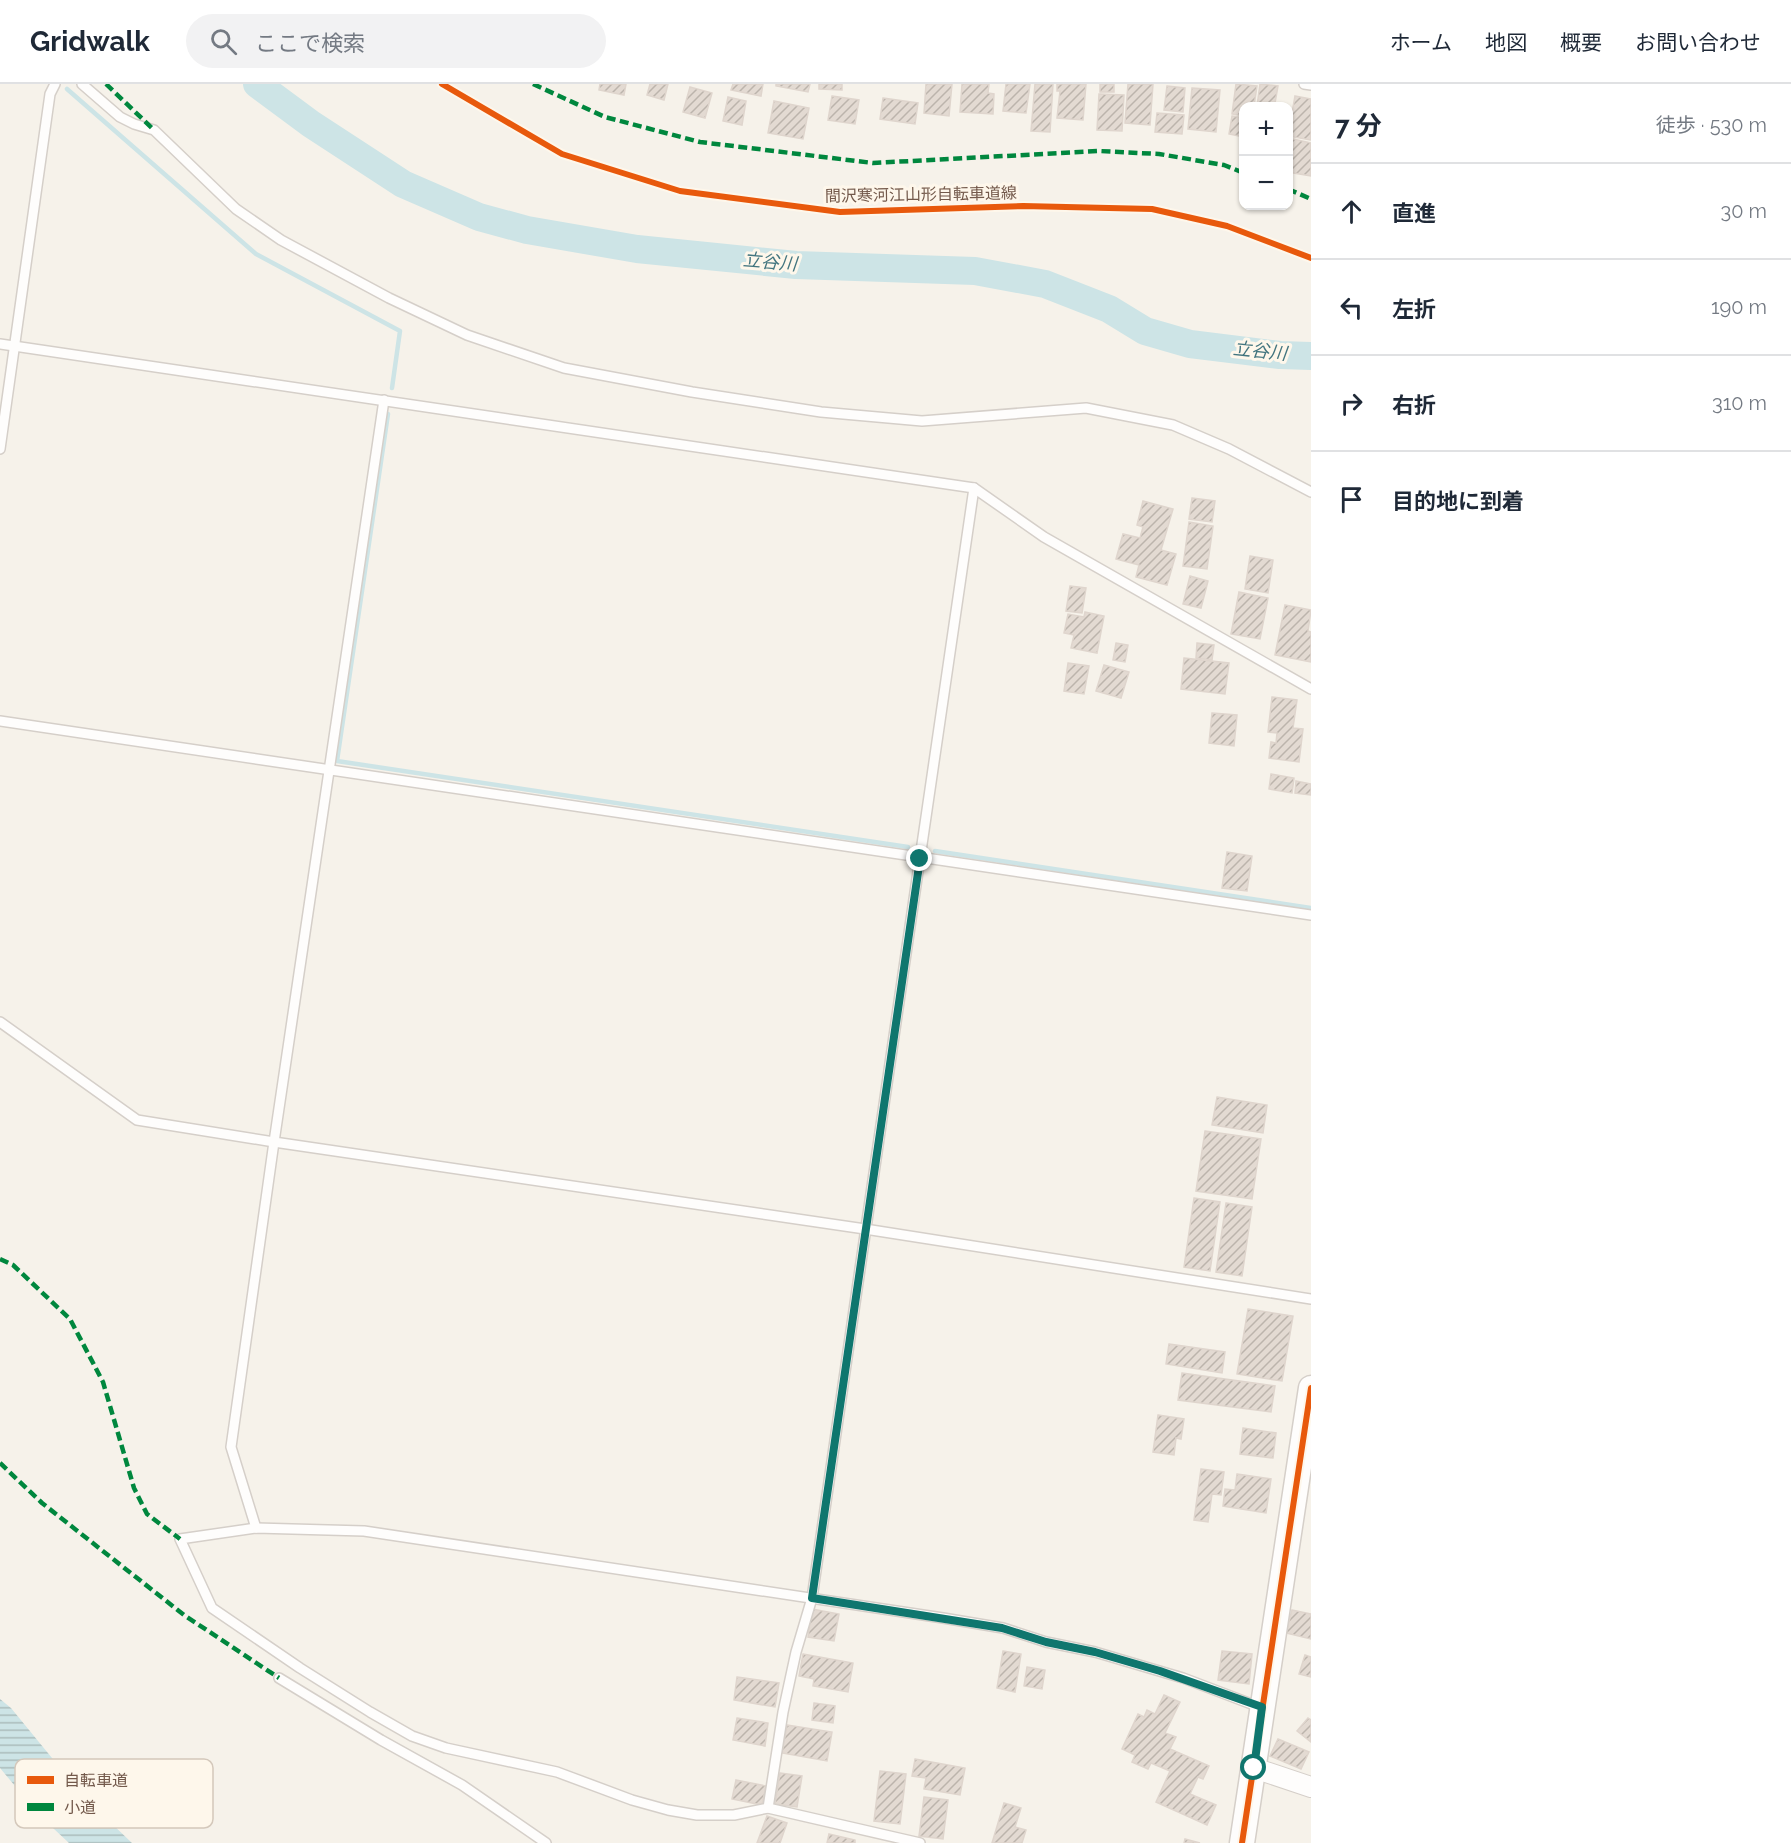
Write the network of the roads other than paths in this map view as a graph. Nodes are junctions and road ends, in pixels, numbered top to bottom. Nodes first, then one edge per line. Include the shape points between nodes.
1 (55, 84) edge
2 (82, 84) edge
3 (1304, 84) edge
4 (1311, 85) edge
5 (0, 344) edge
6 (16, 346) junction
7 (384, 400) junction
8 (0, 448) edge
9 (974, 488) junction
10 (1311, 492) edge
11 (1311, 689) edge
12 (0, 722) edge
13 (328, 770) junction
14 (920, 859) junction
15 (1311, 915) edge
16 (0, 1022) edge
17 (274, 1142) junction
18 (865, 1229) junction
19 (1311, 1299) edge
20 (1311, 1388) edge
21 (256, 1528) junction
22 (812, 1598) junction
23 (279, 1678) dead end
24 (1262, 1707) junction
25 (1254, 1768) junction
26 (1311, 1787) edge
27 (768, 1808) junction
28 (546, 1843) edge
29 (920, 1843) edge
30 (1242, 1843) edge

1 - 6 lane via 50,94
2 - 10 lane via 120,117 154,130 236,209 281,240 467,335 564,368 821,412 922,421 1086,408 1173,425 1229,448
3 - 4 lane
5 - 6 lane
6 - 7 lane
6 - 8 lane
7 - 9 lane
7 - 13 lane
9 - 11 lane via 1044,537
9 - 14 lane
12 - 13 lane
13 - 14 lane
13 - 17 lane
14 - 15 lane
14 - 18 lane
16 - 17 lane via 137,1120
17 - 18 lane
17 - 21 lane via 231,1447
18 - 19 lane
18 - 22 lane
20 - 24 street
21 - 22 lane via 364,1531
21 - 27 lane via 180,1539 212,1608 300,1668 412,1736 446,1748 557,1772 668,1810 734,1815
22 - 24 lane via 1002,1628 1160,1671
22 - 27 lane via 783,1712
23 - 28 lane via 462,1785
24 - 25 street
25 - 26 street
25 - 30 street
27 - 29 lane

